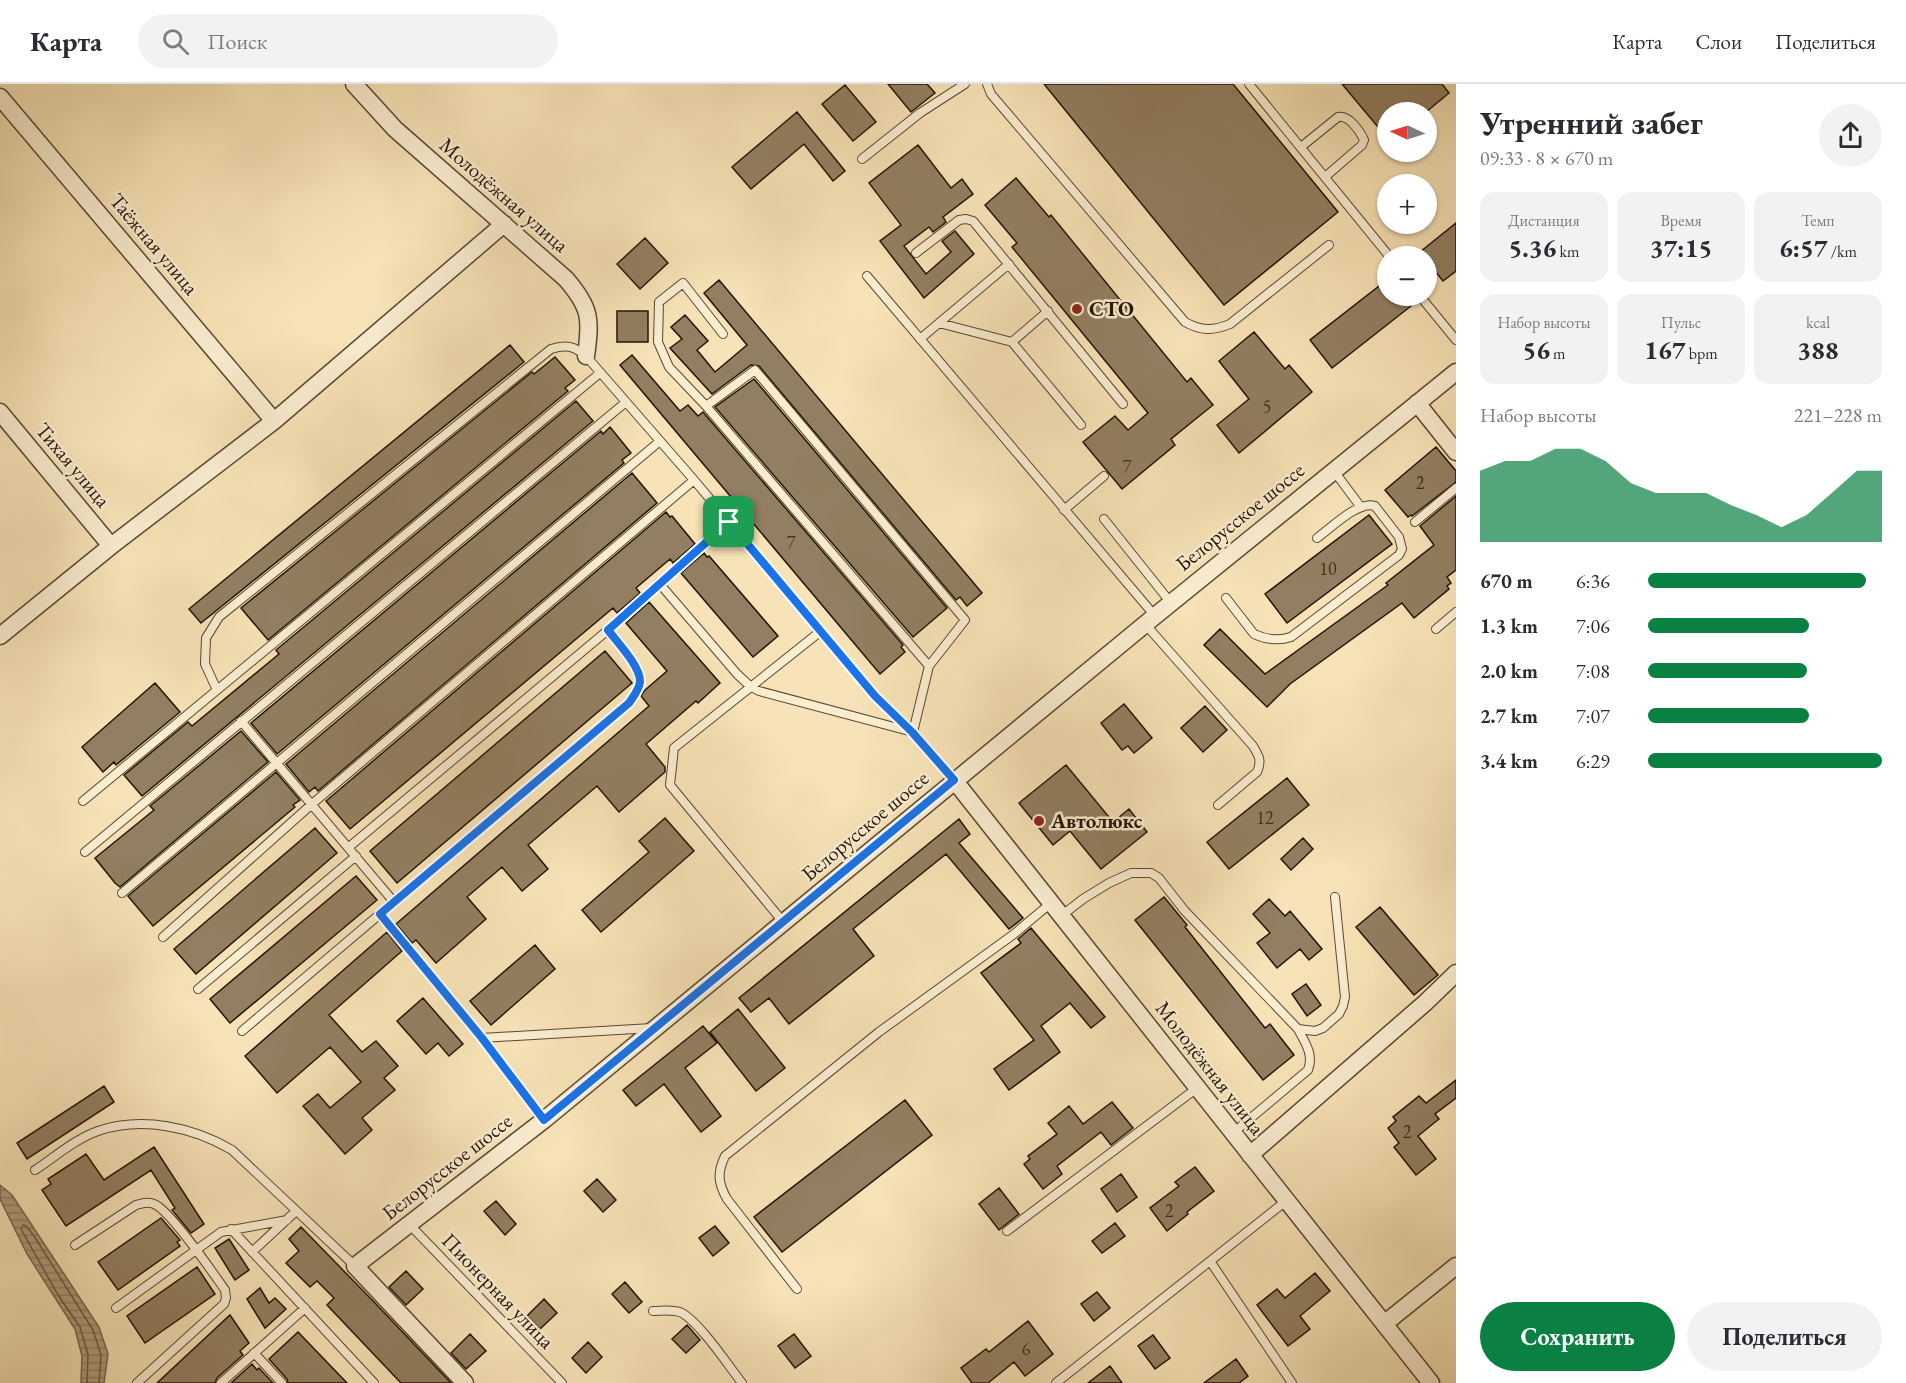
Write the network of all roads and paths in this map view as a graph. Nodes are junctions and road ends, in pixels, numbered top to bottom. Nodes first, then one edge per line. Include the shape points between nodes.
1 (354, 84) edge
2 (966, 84) edge
3 (987, 84) edge
4 (1250, 84) edge
5 (0, 97) edge
6 (1301, 147) junction
7 (862, 159) dead end
8 (1325, 177) junction
9 (504, 224) junction
10 (1329, 245) dead end
11 (1381, 246) edge
12 (916, 253) dead end
13 (1009, 264) junction
14 (867, 276) dead end
15 (1428, 306) edge
16 (1048, 311) junction
17 (939, 322) junction
18 (723, 334) dead end
19 (920, 339) junction
20 (1456, 340) edge
21 (1012, 342) junction
22 (586, 356) junction
23 (1456, 372) edge
24 (600, 373) junction
25 (626, 402) junction
26 (1417, 403) junction
27 (1123, 404) dead end
28 (706, 406) junction
29 (0, 412) edge
30 (274, 421) junction
31 (1081, 425) dead end
32 (660, 441) junction
33 (1456, 452) edge
34 (1334, 471) junction
35 (1104, 476) dead end
36 (694, 480) junction
37 (1456, 488) edge
38 (1360, 506) junction
39 (1064, 510) junction
40 (1104, 519) dead end
41 (729, 522) junction
42 (1415, 522) dead end
43 (1317, 538) dead end
44 (111, 546) junction
45 (659, 583) junction
46 (1226, 598) dead end
47 (1171, 603) junction
48 (1456, 612) edge
49 (1150, 620) junction
50 (1436, 629) dead end
51 (608, 630) junction
52 (820, 631) junction
53 (0, 636) edge
54 (929, 666) junction
55 (750, 686) junction
56 (217, 690) junction
57 (241, 721) junction
58 (912, 732) junction
59 (277, 763) junction
60 (954, 780) junction
61 (83, 801) dead end
62 (312, 804) junction
63 (1218, 805) dead end
64 (349, 847) junction
65 (85, 852) dead end
66 (356, 856) junction
67 (122, 893) dead end
68 (1335, 897) dead end
69 (394, 903) junction
70 (1056, 910) junction
71 (380, 914) junction
72 (784, 923) junction
73 (163, 937) dead end
74 (1456, 973) edge
75 (198, 989) dead end
76 (655, 1028) junction
77 (1298, 1029) junction
78 (242, 1031) dead end
79 (482, 1038) junction
80 (1197, 1088) junction
81 (544, 1120) junction
82 (1232, 1133) junction
83 (1250, 1155) junction
84 (35, 1170) dead end
85 (1286, 1201) junction
86 (296, 1211) junction
87 (287, 1220) junction
88 (409, 1224) junction
89 (231, 1229) junction
90 (1007, 1232) dead end
91 (75, 1245) dead end
92 (195, 1249) junction
93 (252, 1252) junction
94 (1210, 1261) junction
95 (355, 1266) junction
96 (1456, 1266) edge
97 (797, 1289) dead end
98 (116, 1308) dead end
99 (304, 1308) junction
100 (653, 1311) dead end
101 (1384, 1324) junction
102 (254, 1353) junction
103 (137, 1383) edge
104 (221, 1383) edge
105 (282, 1383) edge
106 (374, 1383) edge
107 (465, 1383) edge
108 (562, 1383) edge
109 (742, 1383) edge
110 (1056, 1383) edge
111 (1292, 1383) edge
112 (1431, 1383) edge

1 - 9 street, Молодёжная улица via 395,129
2 - 7 lane
3 - 10 lane via 991,94 1185,322 1194,327 1218,329 1230,324
4 - 6 lane
5 - 30 street, Таёжная улица
6 - 8 lane
6 - 8 lane via 1343,116 1363,136 1362,145
8 - 11 lane
9 - 22 street, Молодёжная улица via 582,297 590,328
9 - 30 street
12 - 13 lane via 959,220 966,219 973,221
13 - 16 lane
13 - 17 lane
14 - 19 lane
15 - 20 lane
16 - 21 lane
16 - 27 lane
17 - 19 lane
17 - 21 lane
18 - 28 lane via 683,283 659,302 658,342 669,367
19 - 39 lane
21 - 31 lane
22 - 24 lane
22 - 56 lane via 569,345 551,349 219,617 206,638 206,664
23 - 26 street, Белорусское шоссе
24 - 25 lane
24 - 56 lane
25 - 32 lane
25 - 57 lane
26 - 33 street
26 - 34 street, Белорусское шоссе
28 - 54 lane
28 - 54 lane via 755,370 964,621
29 - 44 street, Тихая улица
30 - 44 street
32 - 36 lane
32 - 59 lane
34 - 38 lane
34 - 47 street, Белорусское шоссе
35 - 39 lane
36 - 41 lane
36 - 62 lane
37 - 42 lane
38 - 43 lane
38 - 46 lane via 1375,506 1399,537 1399,555 1290,637 1254,634
39 - 49 lane
40 - 47 lane
41 - 45 lane
41 - 52 lane
44 - 53 street
45 - 51 lane
45 - 55 lane
47 - 49 street, Белорусское шоссе
48 - 50 lane
49 - 60 street, Белорусское шоссе
49 - 63 lane via 1259,756 1257,772
51 - 64 lane
51 - 69 lane via 638,671 638,690 629,703
52 - 55 lane
52 - 58 lane via 875,696
54 - 58 lane
55 - 58 lane
55 - 72 lane via 674,748 670,785
56 - 61 lane
57 - 59 lane
57 - 65 lane
58 - 60 lane
59 - 62 lane
59 - 67 lane
60 - 70 street, Молодёжная улица
60 - 72 street, Белорусское шоссе
62 - 64 lane
62 - 73 lane
64 - 66 lane
66 - 69 lane
66 - 75 lane
68 - 77 lane via 1343,1006 1323,1028
69 - 71 lane
70 - 77 lane via 1131,873 1151,873
70 - 80 street, Молодёжная улица
70 - 97 lane via 1014,934 879,1032 725,1156 718,1178 727,1199
71 - 78 lane
71 - 79 lane
72 - 76 street, Белорусское шоссе
74 - 83 street
76 - 79 lane
76 - 81 street, Белорусское шоссе
77 - 82 lane via 1309,1050 1308,1070
79 - 81 lane
80 - 82 street, Молодёжная улица
80 - 90 lane
81 - 88 street, Белорусское шоссе
82 - 83 street, Молодёжная улица
83 - 85 street, Молодёжная улица
84 - 86 lane via 98,1131 123,1125 164,1125 216,1140 232,1150
85 - 94 lane
85 - 101 street, Молодёжная улица
86 - 87 lane
86 - 95 lane
87 - 89 lane
87 - 93 lane
88 - 95 street, Белорусское шоссе
88 - 108 lane, Пионерная улица
89 - 92 lane
89 - 93 lane
91 - 92 lane via 135,1205 145,1203 162,1209
92 - 98 lane
92 - 103 lane via 225,1290 224,1304
93 - 99 lane
94 - 110 lane
94 - 111 lane
95 - 107 street
96 - 101 street
99 - 102 lane
99 - 106 lane
100 - 109 lane via 674,1310 684,1314
101 - 112 street, Молодёжная улица
102 - 104 lane
102 - 105 lane

